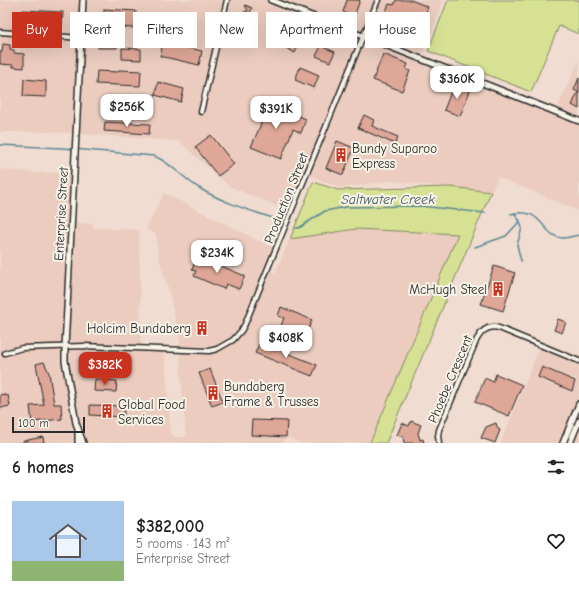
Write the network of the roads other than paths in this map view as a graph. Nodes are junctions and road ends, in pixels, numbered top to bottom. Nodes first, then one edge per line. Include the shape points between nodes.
1 (83, 0) edge
2 (227, 0) edge
3 (378, 0) edge
4 (274, 1) edge
5 (82, 12) edge
6 (0, 32) edge
7 (363, 36) junction
8 (70, 37) edge
9 (81, 48) edge
10 (201, 112) dead end
11 (579, 121) edge
12 (65, 347) junction
13 (5, 353) dead end
14 (579, 361) edge
15 (579, 406) edge
16 (579, 421) edge
17 (78, 429) junction
18 (78, 443) edge
19 (83, 443) edge
20 (439, 443) edge
21 (563, 443) edge
22 (570, 443) edge

1 - 5 street, Enterprise Street
2 - 10 street
3 - 7 street, Production Street
4 - 7 street
6 - 8 street
7 - 11 street
7 - 12 street, Production Street via 237,337 225,346 209,351
9 - 12 street, Enterprise Street
12 - 13 street, Production Street via 20,348
12 - 17 street, Enterprise Street via 65,361
14 - 20 street, Phoebe Crescent via 499,328 491,327 484,330 477,339 439,430
15 - 21 street
16 - 22 street
17 - 18 street, Enterprise Street
17 - 19 street, Enterprise Street

